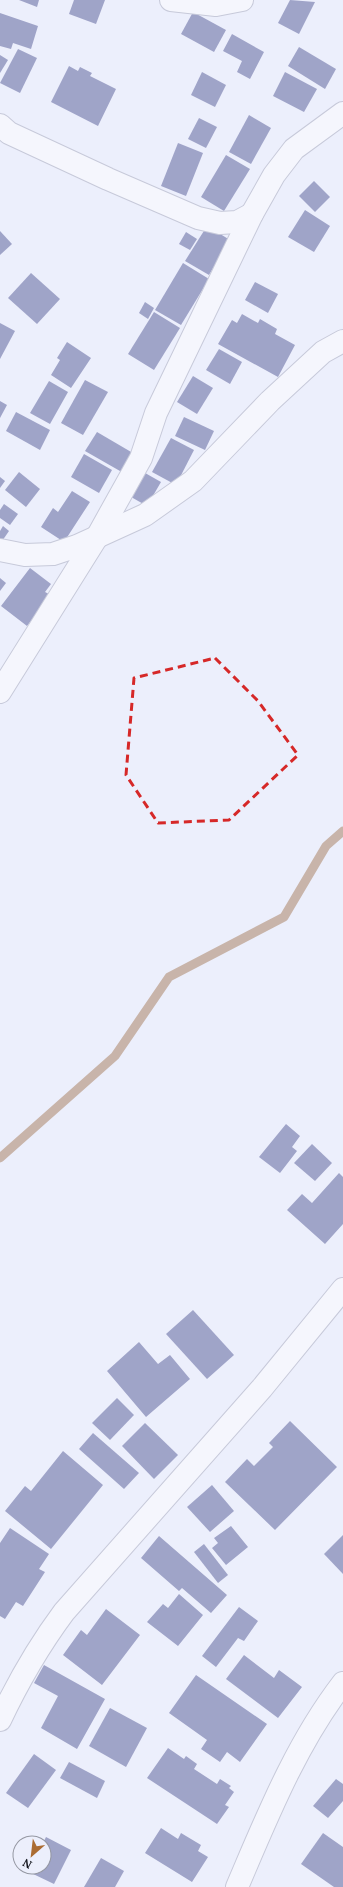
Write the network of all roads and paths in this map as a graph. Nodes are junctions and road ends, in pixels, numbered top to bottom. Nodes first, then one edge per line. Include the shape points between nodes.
1 (171, 0) edge
2 (242, 0) edge
3 (343, 113) edge
4 (0, 125) edge
5 (252, 214) junction
6 (343, 341) edge
7 (98, 537) junction
8 (0, 550) edge
9 (0, 692) edge
10 (343, 1289) edge
11 (343, 1683) edge
12 (0, 1720) edge
13 (237, 1887) edge

1 - 2 street via 216,4
3 - 5 street via 294,149 274,175
4 - 5 street via 9,133 198,218 220,223 237,222
5 - 7 street via 156,413 141,458
6 - 7 street via 323,352 270,401 193,481 145,515
7 - 8 street via 53,554 25,555
7 - 9 street
10 - 12 street via 262,1388 64,1612 17,1684
11 - 13 street via 322,1712 276,1794

